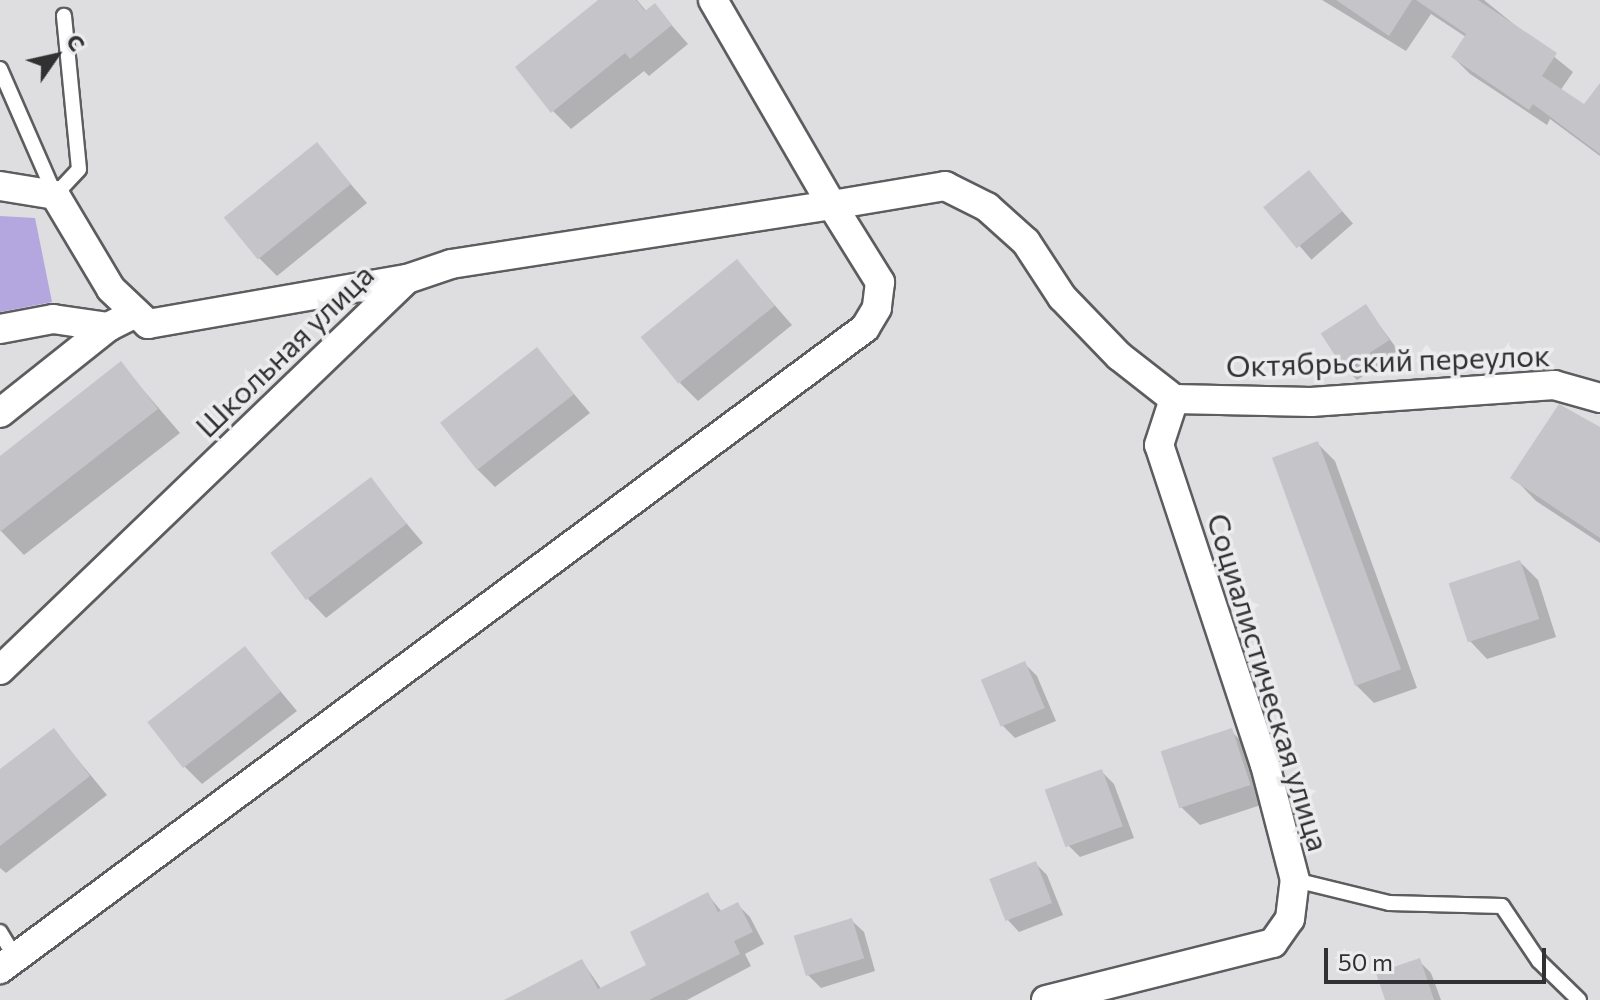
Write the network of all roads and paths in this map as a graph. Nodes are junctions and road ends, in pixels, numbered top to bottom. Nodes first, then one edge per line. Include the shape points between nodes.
1 (713, 0) edge
2 (64, 16) dead end
3 (0, 69) edge
4 (0, 186) edge
5 (55, 195) junction
6 (832, 205) junction
7 (407, 279) junction
8 (136, 313) junction
9 (108, 327) junction
10 (0, 329) edge
11 (1600, 398) edge
12 (1174, 399) junction
13 (0, 413) edge
14 (0, 670) edge
15 (1295, 880) junction
16 (0, 932) edge
17 (8, 963) edge
18 (1046, 1000) edge
19 (1579, 1000) edge

1 - 6 street
2 - 5 lane via 79,169
3 - 5 lane
4 - 5 street
5 - 8 street via 111,289
6 - 7 street, Школьная улица via 451,264
6 - 12 street via 945,186 987,207 1026,242 1062,297 1119,356
6 - 17 street via 880,282 877,308 865,328
7 - 8 street via 148,324
7 - 14 street, Школьная улица
8 - 9 street
9 - 10 street via 53,319
9 - 13 street
11 - 12 street, Октябрьский переулок via 1554,385 1311,402
12 - 15 street, Социалистическая улица via 1159,445 1265,765
15 - 18 street, Социалистическая улица via 1290,919 1273,943
15 - 19 lane via 1389,903 1502,906 1539,961
16 - 17 lane

